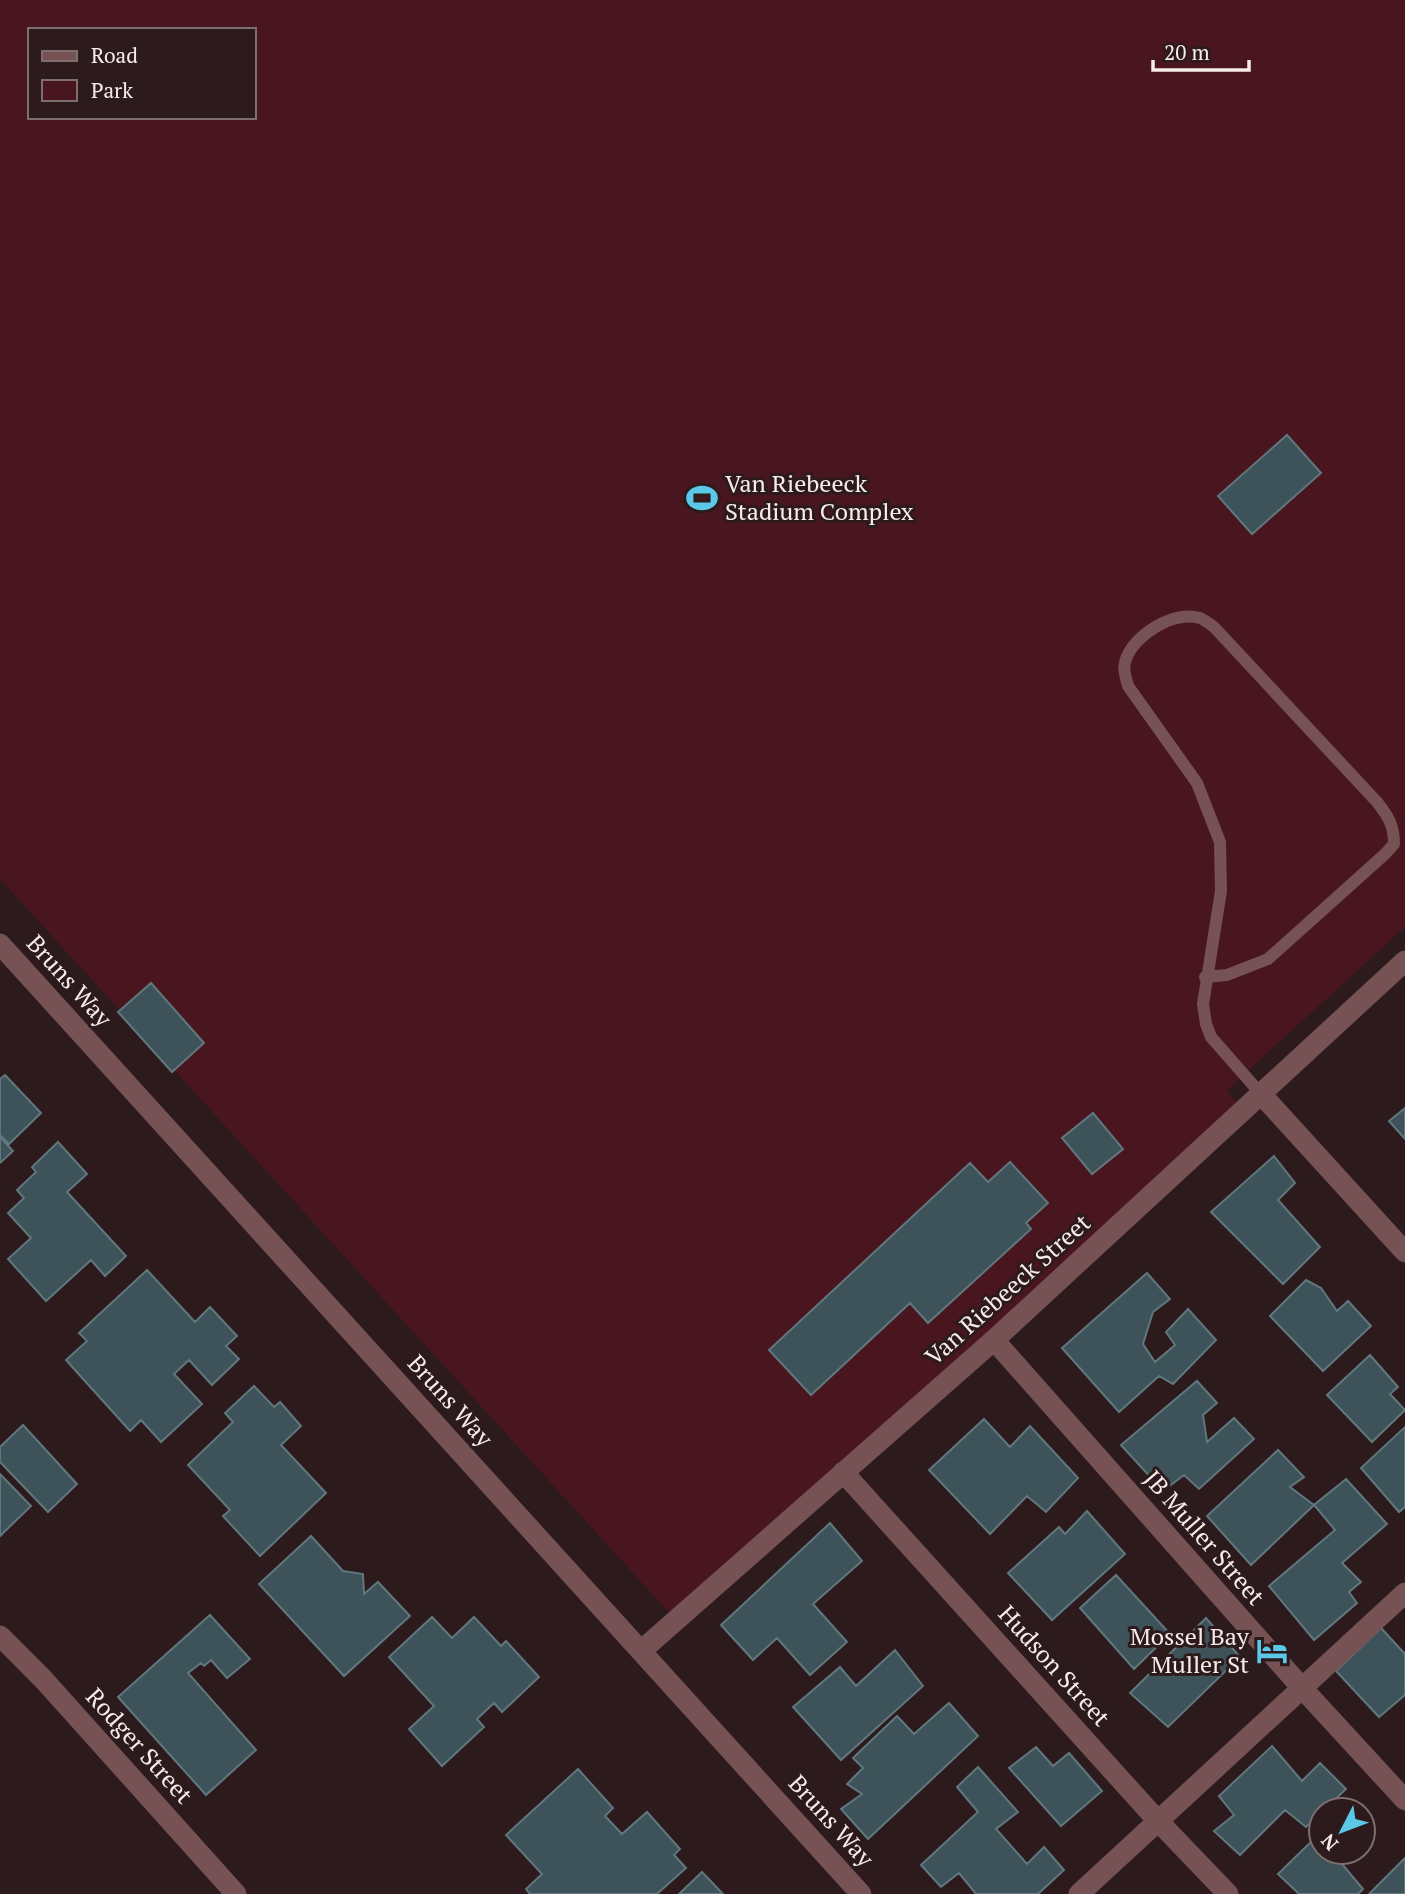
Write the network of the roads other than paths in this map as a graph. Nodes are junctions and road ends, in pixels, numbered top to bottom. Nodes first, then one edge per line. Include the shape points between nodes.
1 (0, 944) edge
2 (1405, 961) edge
3 (1205, 977) junction
4 (1261, 1094) junction
5 (1405, 1252) edge
6 (994, 1340) junction
7 (843, 1472) junction
8 (1405, 1593) edge
9 (0, 1636) edge
10 (641, 1651) junction
11 (1302, 1688) junction
12 (1405, 1800) edge
13 (1158, 1821) junction
14 (236, 1894) edge
15 (861, 1894) edge
16 (1079, 1894) edge
17 (1228, 1894) edge

1 - 10 street, Bruns Way
2 - 4 street, Van Riebeeck Street
3 - 3 lane via 1227,975 1268,959 1385,854 1394,844 1394,835 1392,823 1377,802 1214,627 1190,617 1172,619 1146,633 1131,646 1124,672 1128,687 1198,783 1220,842 1221,891
3 - 4 lane via 1203,1004 1211,1037
4 - 5 street
4 - 6 street, Van Riebeeck Street
6 - 7 street, Van Riebeeck Street
6 - 11 street, JB Muller Street
7 - 10 street, Van Riebeeck Street
7 - 13 street, Hudson Street
8 - 11 street
9 - 14 street, Rodger Street
10 - 15 street, Bruns Way
11 - 12 street, JB Muller Street
11 - 13 street
13 - 16 street
13 - 17 street, Hudson Street

